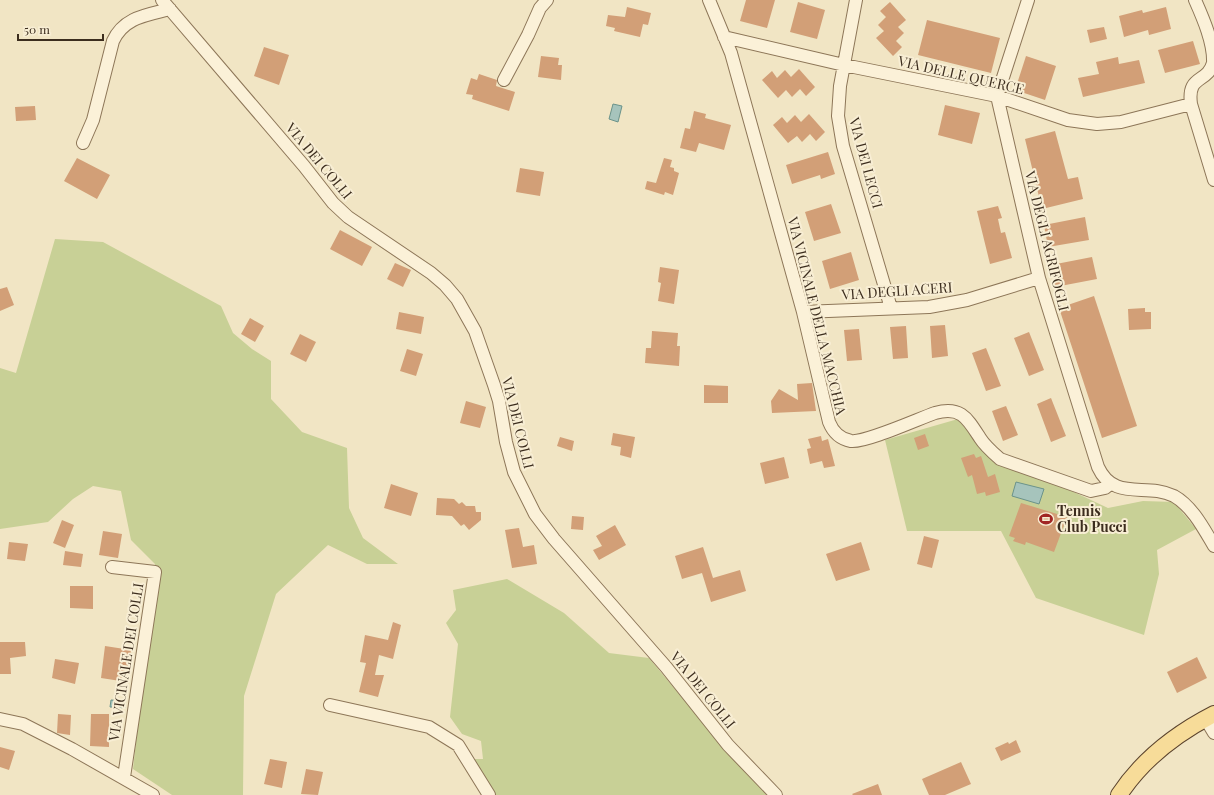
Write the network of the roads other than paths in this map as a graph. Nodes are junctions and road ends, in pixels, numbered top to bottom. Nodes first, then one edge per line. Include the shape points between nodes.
1 (547, 0) edge
2 (709, 0) edge
3 (856, 0) edge
4 (1028, 0) edge
5 (1195, 0) edge
6 (166, 5) edge
7 (724, 37) junction
8 (844, 65) junction
9 (504, 80) dead end
10 (997, 96) junction
11 (1190, 104) junction
12 (83, 143) dead end
13 (1214, 180) edge
14 (1039, 278) junction
15 (891, 308) junction
16 (803, 312) junction
17 (1110, 484) junction
18 (1214, 546) edge
19 (112, 567) dead end
20 (330, 705) dead end
21 (1210, 716) edge
22 (0, 719) edge
23 (1214, 733) edge
24 (124, 777) junction
25 (153, 795) edge
26 (489, 795) edge
27 (776, 795) edge
28 (1119, 795) edge

1 - 9 street via 540,8
2 - 7 street, VIA VICINALE DELLA MACCHIA
3 - 8 street, VIA DEI LECCI
4 - 10 street
5 - 11 street via 1214,54 1210,70 1190,90
6 - 12 street via 132,20 119,31 113,41 91,126
6 - 27 street, VIA DEI COLLI via 304,166 333,204 431,273 458,299 475,331 494,385 512,467 535,514 558,544 666,667 728,745
7 - 8 street, VIA DELLE QUERCE
7 - 16 street, VIA VICINALE DELLA MACCHIA via 731,53
8 - 10 street, VIA DELLE QUERCE
8 - 15 street, VIA DEI LECCI via 838,99 840,129
10 - 11 street, VIA DELLE QUERCE via 1068,120 1097,124 1121,122
10 - 14 street, VIA DEGLI AGRIFOGLI
11 - 13 street
14 - 15 street, VIA DEGLI ACERI via 967,300 929,307
14 - 17 street, VIA DEGLI AGRIFOGLI via 1098,467
15 - 16 street, VIA DEGLI ACERI
16 - 17 street, VIA VICINALE DELLA MACCHIA via 829,422 841,438 860,440 934,414 953,411 969,420 988,450 1000,458 1092,491
17 - 18 street via 1130,490 1148,489 1176,498 1192,512
19 - 24 street, VIA VICINALE DEI COLLI via 155,572
20 - 26 street via 429,727 458,745
21 - 23 street
21 - 28 main road via 1182,732 1160,749 1134,775
22 - 24 street via 23,724
24 - 25 street

